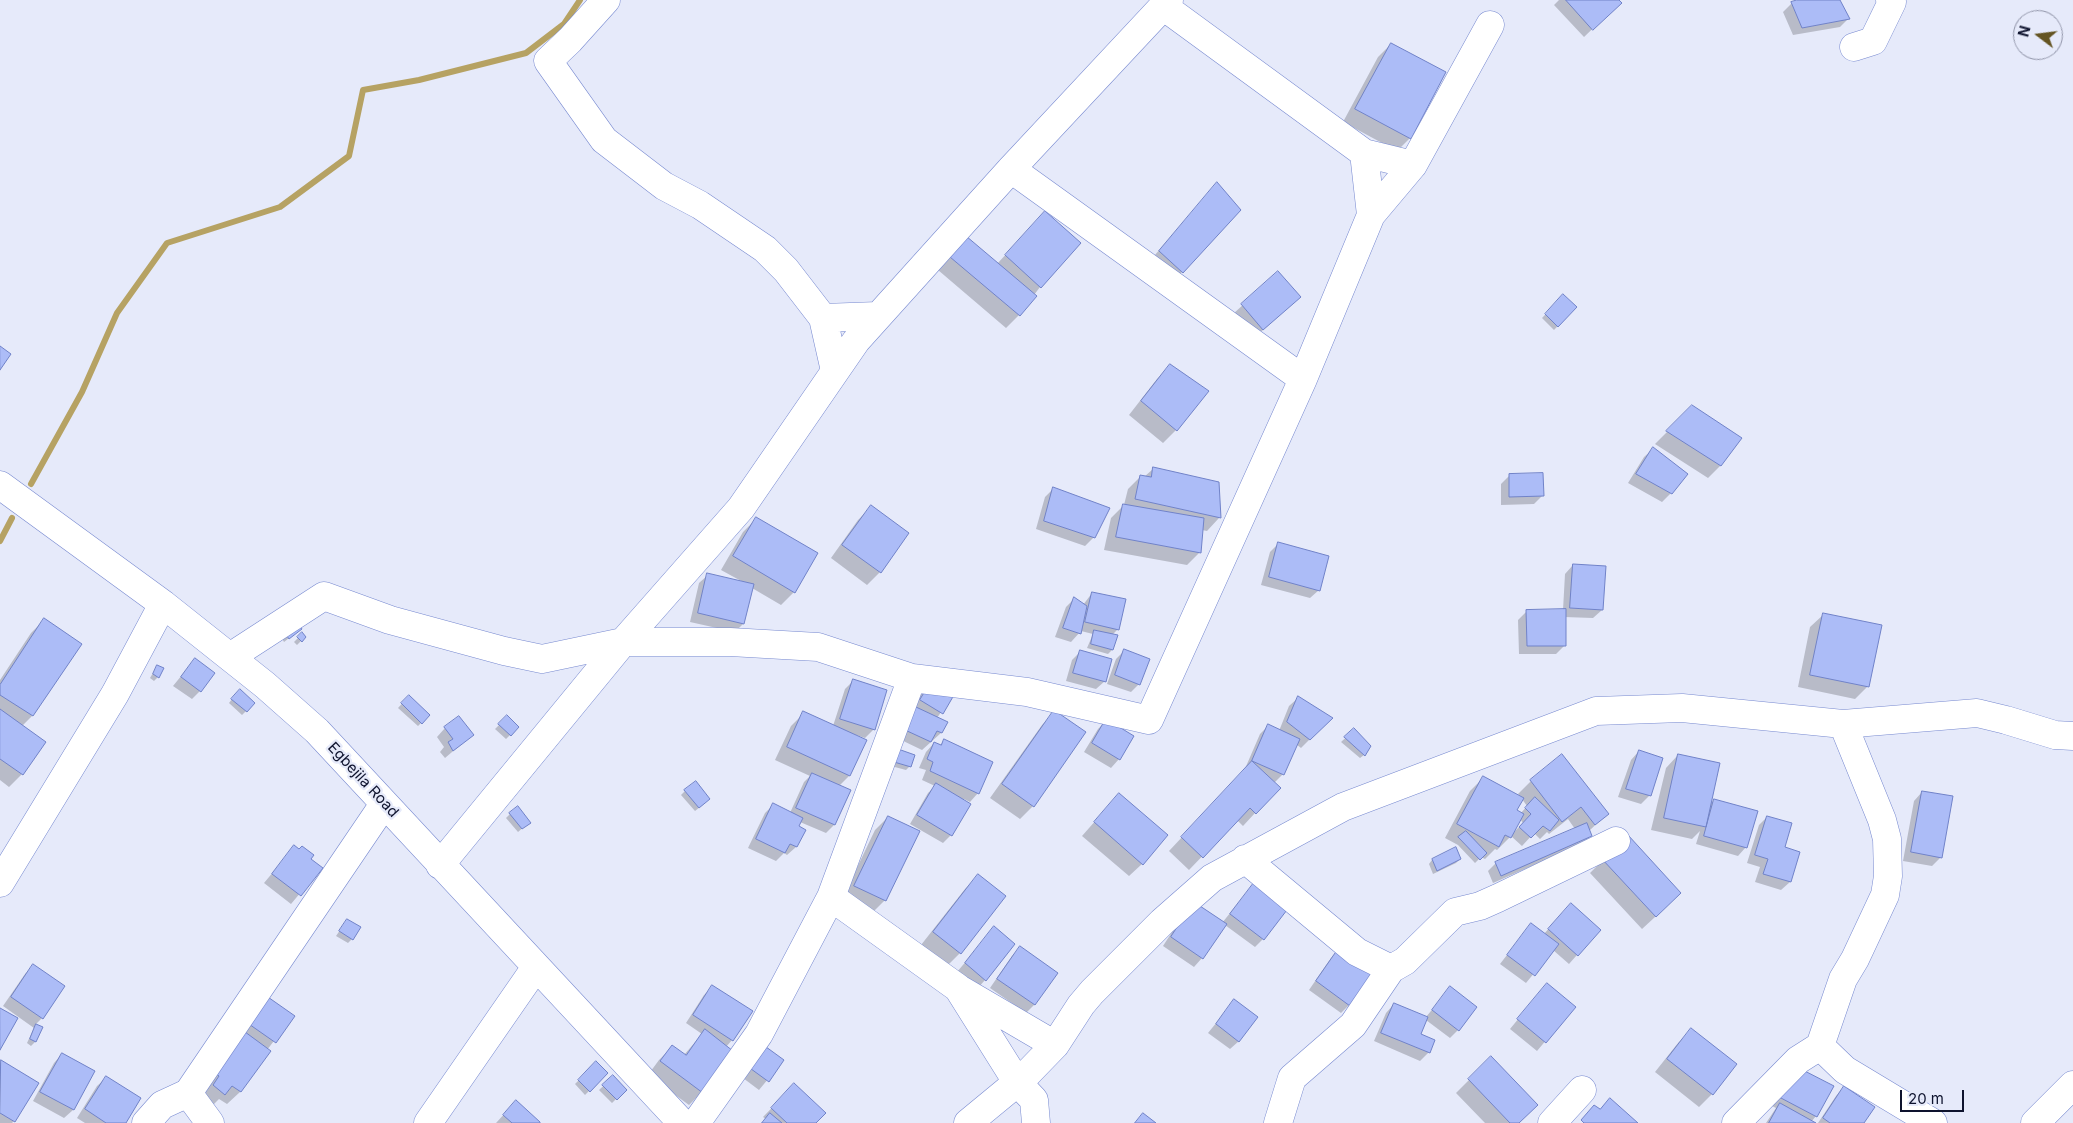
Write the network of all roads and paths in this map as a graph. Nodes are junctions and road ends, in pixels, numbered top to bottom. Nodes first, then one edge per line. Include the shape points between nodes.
1 (606, 0) edge
2 (1890, 0) edge
3 (1166, 3) edge
4 (1490, 25) dead end
5 (1854, 47) dead end
6 (1364, 154) junction
7 (1412, 165) junction
8 (1011, 169) junction
9 (1371, 215) junction
10 (878, 316) junction
11 (823, 318) junction
12 (836, 370) junction
13 (1303, 379) junction
14 (0, 486) edge
15 (163, 604) junction
16 (623, 642) junction
17 (230, 657) junction
18 (912, 678) junction
19 (1843, 724) junction
20 (2073, 736) edge
21 (384, 804) junction
22 (1616, 841) dead end
23 (1245, 859) junction
24 (440, 865) junction
25 (0, 883) edge
26 (831, 897) junction
27 (536, 967) junction
28 (1391, 969) junction
29 (958, 988) junction
30 (1055, 1045) junction
31 (1820, 1046) junction
32 (1017, 1082) junction
33 (2073, 1085) edge
34 (1582, 1090) dead end
35 (188, 1093) junction
36 (977, 1121) edge
37 (146, 1123) edge
38 (210, 1123) edge
39 (428, 1123) edge
40 (682, 1123) edge
41 (696, 1123) edge
42 (1036, 1123) edge
43 (1278, 1123) edge
44 (1552, 1123) edge
45 (1736, 1123) edge
46 (1933, 1123) edge
47 (2035, 1123) edge

1 - 11 street via 548,62 604,140 664,186 700,205 764,249 786,270
2 - 5 street via 1892,2 1873,40
3 - 6 street
3 - 8 street
4 - 7 street
6 - 7 street
6 - 9 street
7 - 9 street
8 - 10 street
8 - 13 street
9 - 13 street
10 - 11 street
10 - 12 street
11 - 12 street
12 - 16 street via 741,508
13 - 18 street via 1149,720 1027,692
14 - 15 street, Egbejila Road
15 - 17 street, Egbejila Road
15 - 25 street via 114,694
16 - 17 street via 542,658 390,620 324,596
16 - 18 street via 730,642 818,647
16 - 24 street
17 - 21 street, Egbejila Road via 317,731
18 - 26 street
19 - 20 street via 1977,713 2054,735
19 - 23 street via 1682,708 1596,711 1343,807
19 - 31 street via 1882,820 1887,839 1888,876 1885,895 1843,979
21 - 24 street, Egbejila Road
21 - 35 street
22 - 28 street via 1480,906 1455,912 1405,962
23 - 28 street via 1357,952
23 - 30 street via 1212,878 1162,922 1081,1005
24 - 27 street, Egbejila Road
26 - 29 street
26 - 41 street via 759,1034
27 - 39 street
27 - 40 street, Egbejila Road
28 - 43 street via 1353,1025 1292,1078
29 - 30 street
29 - 32 street
30 - 32 street
31 - 45 street via 1798,1060
31 - 46 street via 1845,1070
32 - 36 street
32 - 42 street via 1034,1100
33 - 47 street
34 - 44 street
35 - 37 street via 162,1105
35 - 38 street

